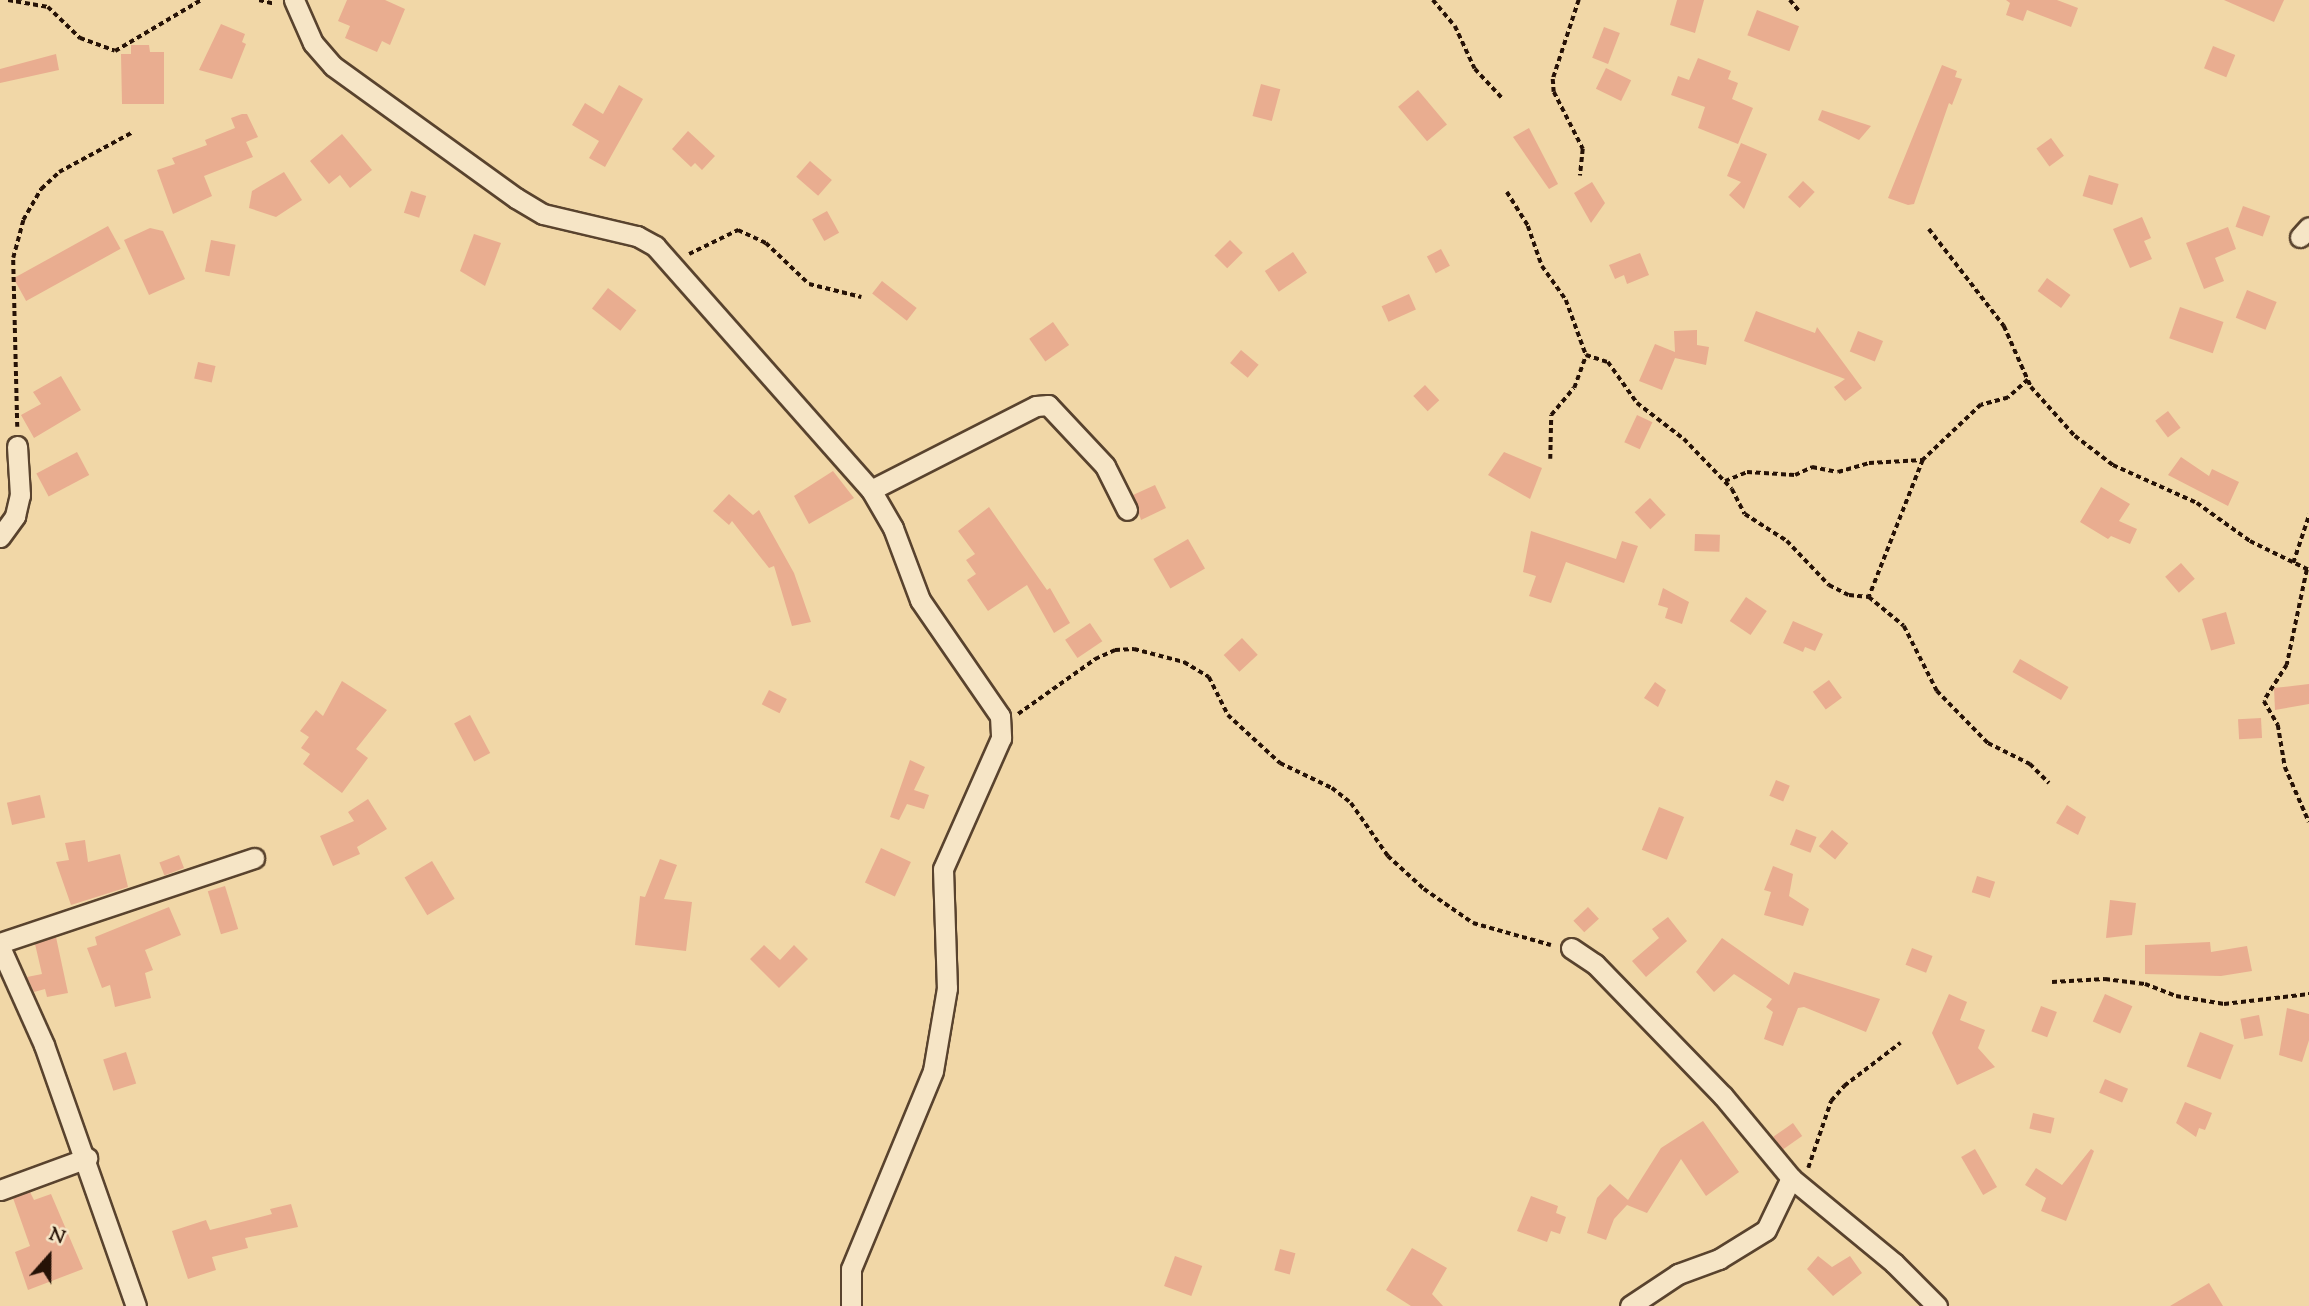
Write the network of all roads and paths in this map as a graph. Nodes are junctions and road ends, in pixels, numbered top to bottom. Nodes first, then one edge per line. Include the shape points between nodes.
1 (8, 0) edge
2 (201, 0) edge
3 (294, 0) edge
4 (1433, 0) edge
5 (1579, 0) edge
6 (1790, 0) edge
7 (1800, 12) dead end
8 (1503, 99) dead end
9 (131, 133) dead end
10 (1580, 176) dead end
11 (1507, 192) dead end
12 (1929, 229) dead end
13 (659, 251) junction
14 (861, 297) dead end
15 (1586, 355) junction
16 (2028, 380) junction
17 (17, 446) joint
18 (1550, 459) dead end
19 (1923, 460) junction
20 (1724, 481) junction
21 (871, 490) junction
22 (1127, 510) dead end
23 (2309, 515) edge
24 (0, 537) edge
25 (2293, 563) junction
26 (2308, 570) edge
27 (1869, 597) junction
28 (1003, 727) junction
29 (2049, 783) dead end
30 (2309, 822) edge
31 (254, 858) dead end
32 (1571, 948) joint
33 (1, 951) edge
34 (2052, 982) dead end
35 (2309, 994) edge
36 (1900, 1043) dead end
37 (87, 1158) junction
38 (1796, 1182) junction
39 (0, 1190) edge
40 (136, 1306) edge
41 (850, 1306) edge
42 (1630, 1306) edge
43 (1937, 1306) edge

1 - 2 path via 48,7 80,38 115,51
3 - 13 street via 313,43 333,66 516,198 544,214 637,236
4 - 8 path via 1455,26 1475,69
5 - 10 path via 1553,79 1554,92 1583,149
6 - 7 path
9 - 17 path via 59,172 41,190 23,220 13,258 19,362
11 - 15 path via 1528,226 1542,266 1566,300
12 - 16 path via 2004,326
13 - 14 path via 686,255 738,230 766,243 809,284
13 - 21 street
15 - 18 path via 1574,388 1551,415
15 - 20 path via 1608,362 1637,402 1684,439
16 - 19 path via 2008,398 1981,405
16 - 25 path via 2054,415 2097,455 2197,503 2250,541
17 - 24 street via 20,495 15,516
19 - 20 path via 1870,463 1838,472 1812,467 1795,475 1747,472
19 - 27 path
20 - 27 path via 1745,514 1787,541 1829,585 1849,595
21 - 22 street via 1037,406 1048,405 1105,466
21 - 28 street via 893,528 920,600 1000,716
23 - 25 path
25 - 26 path
26 - 30 path via 2287,665 2264,701 2278,726 2293,792
27 - 29 path via 1904,626 1937,691 1988,743 2030,764
28 - 32 path via 1035,699 1115,650 1134,649 1184,662 1209,677 1228,715 1280,763 1332,788 1351,803 1388,856 1424,889 1473,923
28 - 41 street via 943,869 947,989 942,1034 933,1071 851,1269
31 - 33 street
32 - 38 street via 1595,964 1723,1096
33 - 37 street via 44,1045
34 - 35 path via 2105,979 2145,984 2176,996 2224,1004
36 - 38 path via 1831,1101
37 - 39 street
37 - 40 street
38 - 42 street via 1766,1230 1719,1259 1678,1275
38 - 43 street via 1894,1263

